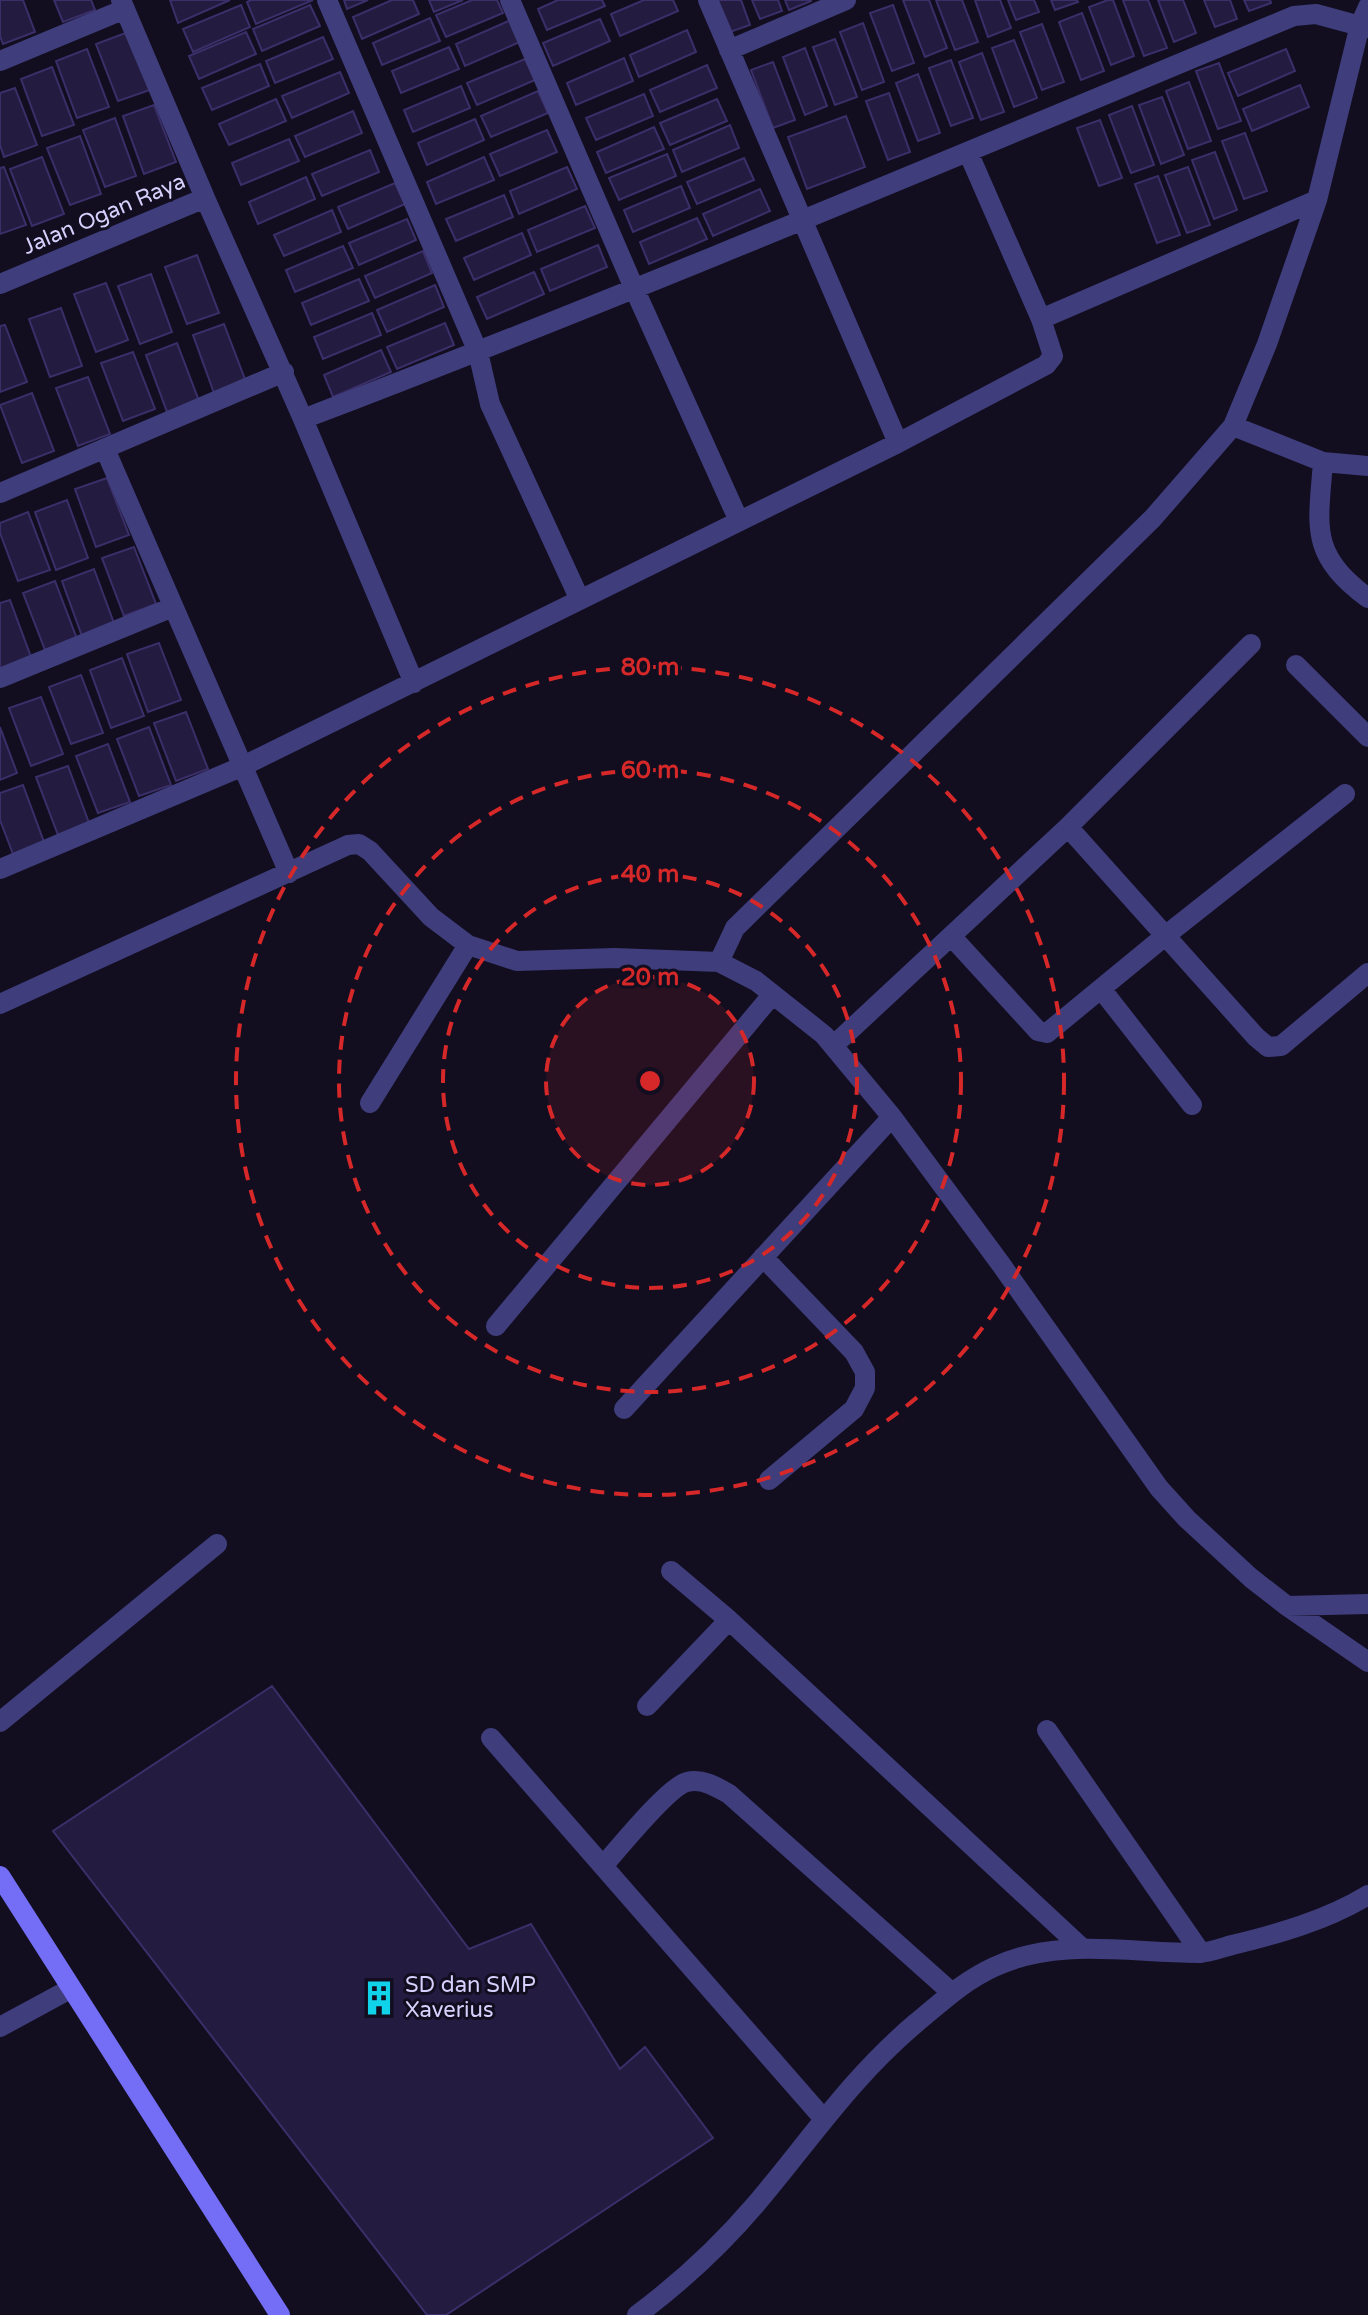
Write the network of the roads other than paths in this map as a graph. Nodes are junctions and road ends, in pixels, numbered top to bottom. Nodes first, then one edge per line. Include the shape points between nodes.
1 (327, 0) edge
2 (510, 0) edge
3 (708, 0) edge
4 (846, 0) edge
5 (123, 4) edge
6 (1302, 7) edge
7 (1365, 20) edge
8 (729, 50) junction
9 (0, 61) edge
10 (968, 152) junction
11 (205, 198) junction
12 (1317, 200) junction
13 (804, 220) junction
14 (0, 284) edge
15 (634, 288) junction
16 (1041, 319) junction
17 (478, 352) junction
18 (284, 372) junction
19 (303, 419) junction
20 (1233, 426) junction
21 (898, 443) junction
22 (105, 449) junction
23 (1323, 462) junction
24 (1368, 466) edge
25 (0, 493) edge
26 (739, 521) junction
27 (1368, 598) edge
28 (580, 600) junction
29 (173, 607) junction
30 (1251, 644) dead end
31 (1296, 665) dead end
32 (0, 678) edge
33 (414, 683) junction
34 (1368, 737) edge
35 (241, 767) junction
36 (1345, 794) dead end
37 (1068, 827) junction
38 (0, 869) edge
39 (289, 873) junction
40 (951, 936) junction
41 (1165, 936) junction
42 (468, 945) junction
43 (719, 962) junction
44 (1368, 974) edge
45 (1102, 990) junction
46 (772, 995) junction
47 (0, 1004) edge
48 (833, 1046) junction
49 (370, 1103) dead end
50 (1192, 1105) dead end
51 (892, 1117) junction
52 (763, 1257) junction
53 (496, 1326) dead end
54 (624, 1409) dead end
55 (769, 1480) dead end
56 (217, 1544) dead end
57 (671, 1571) dead end
58 (1368, 1604) edge
59 (1287, 1606) junction
60 (729, 1620) junction
61 (1368, 1662) edge
62 (647, 1706) dead end
63 (0, 1722) edge
64 (1047, 1730) dead end
65 (491, 1738) dead end
66 (603, 1866) junction
67 (2, 1883) edge
68 (1368, 1895) edge
69 (1082, 1948) junction
70 (1201, 1953) junction
71 (70, 1989) junction
72 (951, 1992) junction
73 (0, 2027) edge
74 (823, 2118) junction
75 (280, 2315) edge
76 (637, 2315) edge

1 - 17 street
2 - 15 street
3 - 8 street
4 - 8 street
5 - 9 street
5 - 11 street, Jalan Ogan Raya
6 - 7 street
6 - 10 street
7 - 12 street
8 - 13 street
10 - 13 street
10 - 16 street
11 - 14 street, Jalan Ogan Raya
11 - 18 street
12 - 16 street
12 - 20 street
13 - 15 street
13 - 21 street
15 - 17 street
15 - 26 street
16 - 21 street via 1053,356 1050,362
17 - 19 street
17 - 28 street via 490,404
18 - 19 street
18 - 22 street
19 - 33 street
20 - 23 street
20 - 43 street via 1153,518 735,928
21 - 26 street
22 - 25 street
22 - 29 street
23 - 24 street
23 - 27 street via 1321,540 1336,569
26 - 28 street
28 - 33 street
29 - 32 street
29 - 35 street
30 - 37 street
31 - 34 street
33 - 35 street
35 - 38 street
35 - 39 street
36 - 41 street
37 - 40 street
37 - 41 street
39 - 42 street via 359,844 431,917
39 - 47 street
40 - 45 street via 1038,1031 1047,1033
40 - 48 street
41 - 44 street via 1268,1047 1281,1046
41 - 45 street
42 - 43 street via 517,961
42 - 49 street
43 - 46 street
45 - 50 street
46 - 48 street
46 - 53 street
48 - 51 street
51 - 52 street
51 - 59 street via 1159,1488 1227,1557
52 - 54 street
52 - 55 street via 854,1352 865,1372 865,1388 854,1409
56 - 63 street
57 - 60 street
58 - 59 street
59 - 61 street
60 - 62 street
60 - 69 street
64 - 70 street
65 - 66 street
66 - 72 street via 671,1792 687,1782 709,1783 729,1794
66 - 74 street
67 - 71 street
68 - 70 street via 1293,1928
69 - 70 street
69 - 72 street via 1014,1958
71 - 73 street
71 - 75 street
72 - 74 street via 869,2065
74 - 76 street via 756,2204

